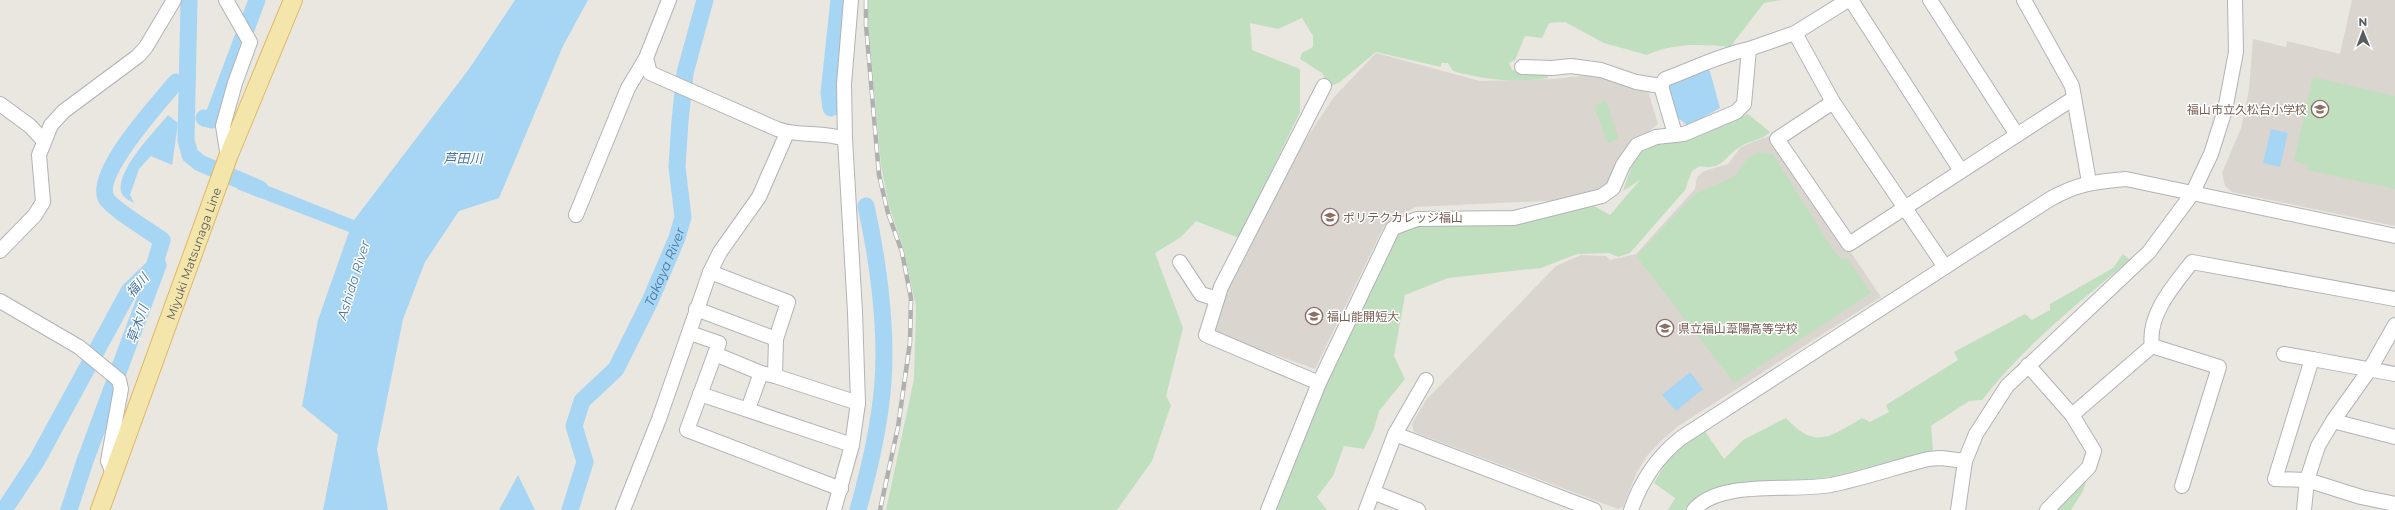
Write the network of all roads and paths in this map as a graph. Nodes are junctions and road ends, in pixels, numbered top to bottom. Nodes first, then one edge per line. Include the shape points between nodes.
1 (174, 0) edge
2 (226, 0) edge
3 (293, 0) edge
4 (669, 0) edge
5 (851, 0) edge
6 (1848, 0) edge
7 (1851, 0) edge
8 (1930, 0) edge
9 (2024, 0) edge
10 (2235, 0) edge
11 (1795, 32) junction
12 (1749, 49) junction
13 (646, 58) junction
14 (1522, 67) dead end
15 (1324, 86) dead end
16 (1661, 86) junction
17 (2074, 98) junction
18 (1833, 102) junction
19 (0, 104) edge
20 (782, 131) junction
21 (1675, 134) junction
22 (2017, 135) junction
23 (845, 138) junction
24 (44, 141) junction
25 (228, 157) junction
26 (1960, 171) junction
27 (2089, 182) junction
28 (2192, 194) junction
29 (1906, 206) junction
30 (576, 215) dead end
31 (2395, 236) edge
32 (0, 251) edge
33 (1180, 262) dead end
34 (1945, 267) junction
35 (710, 272) junction
36 (1217, 299) junction
37 (2395, 299) edge
38 (0, 301) edge
39 (696, 309) junction
40 (2395, 325) edge
41 (690, 333) junction
42 (776, 339) junction
43 (2152, 346) junction
44 (715, 354) junction
45 (2284, 354) dead end
46 (2312, 359) junction
47 (2028, 365) junction
48 (2370, 369) junction
49 (768, 374) junction
50 (2395, 374) edge
51 (1426, 380) dead end
52 (1319, 383) junction
53 (700, 394) junction
54 (858, 403) junction
55 (748, 409) junction
56 (2072, 415) junction
57 (2333, 421) junction
58 (1395, 434) junction
59 (2395, 437) edge
60 (852, 445) junction
61 (1965, 461) junction
62 (112, 471) junction
63 (2307, 480) junction
64 (2182, 486) dead end
65 (841, 489) junction
66 (1373, 492) junction
67 (2361, 497) junction
68 (1563, 504) edge
69 (2395, 504) edge
70 (100, 510) edge
71 (624, 510) edge
72 (834, 510) edge
73 (1268, 510) edge
74 (1366, 510) edge
75 (1418, 510) edge
76 (1594, 510) edge
77 (1631, 510) edge
78 (1694, 510) edge
79 (1958, 510) edge
80 (2047, 510) edge
81 (2304, 510) edge
82 (2366, 510) edge

1 - 24 street via 138,56 64,111 51,125
2 - 25 street via 250,42 223,126
3 - 25 main road, Miyuki Matsunaga Line
4 - 13 street
5 - 23 street via 844,84
6 - 11 street
7 - 26 street
8 - 22 street
9 - 17 street via 2072,86
10 - 28 street via 2236,52 2225,110 2211,154
11 - 12 street
11 - 18 street
12 - 16 street via 1723,55 1664,79
12 - 21 street via 1744,104 1736,112 1697,129
13 - 20 street via 650,73
13 - 30 street via 628,88
14 - 16 street via 1571,66 1601,70 1636,82
15 - 36 street
16 - 21 street
17 - 22 street
17 - 27 street
18 - 29 street
18 - 29 street via 1777,139 1844,237 1849,244
19 - 24 street via 30,126
20 - 23 street
20 - 35 street via 759,197 720,252
21 - 52 street via 1656,137 1637,145 1623,165 1613,188 1602,196 1514,218 1417,219 1393,228
22 - 26 street
23 - 54 street
24 - 32 street via 39,154 43,202 35,215
25 - 62 main road, Miyuki Matsunaga Line
26 - 29 street
27 - 28 street via 2126,180
27 - 34 street via 2072,187 2050,199
28 - 31 street
28 - 47 street via 2149,252
29 - 34 street
33 - 36 street via 1201,294
34 - 77 street via 1670,446 1651,469 1637,492
35 - 39 street
35 - 42 street via 788,302
36 - 52 street via 1206,335
37 - 43 street via 2192,262 2172,287 2159,310 2150,332
38 - 62 street via 79,347 116,379 121,389 108,461
39 - 41 street
39 - 42 street
40 - 48 street
41 - 44 street via 719,343
41 - 71 street
42 - 49 street
43 - 56 street
43 - 64 street via 2219,367
44 - 49 street
44 - 53 street
45 - 46 street
46 - 48 street
46 - 63 street via 2276,479
47 - 56 street
47 - 61 street via 2003,392 1976,434
48 - 50 street
48 - 57 street
49 - 54 street
49 - 55 street
51 - 58 street
52 - 73 street
53 - 55 street
53 - 65 street via 687,430
54 - 60 street
55 - 60 street
56 - 80 street via 2094,451 2089,466
57 - 59 street
57 - 63 street via 2318,446
58 - 66 street
58 - 68 street
60 - 65 street
61 - 78 street via 1928,459 1830,485 1723,492 1699,503
61 - 79 street
62 - 70 main road, Miyuki Matsunaga Line
63 - 67 street
63 - 81 street
65 - 72 street
66 - 74 street
66 - 75 street
67 - 69 street
67 - 82 street
68 - 76 street

